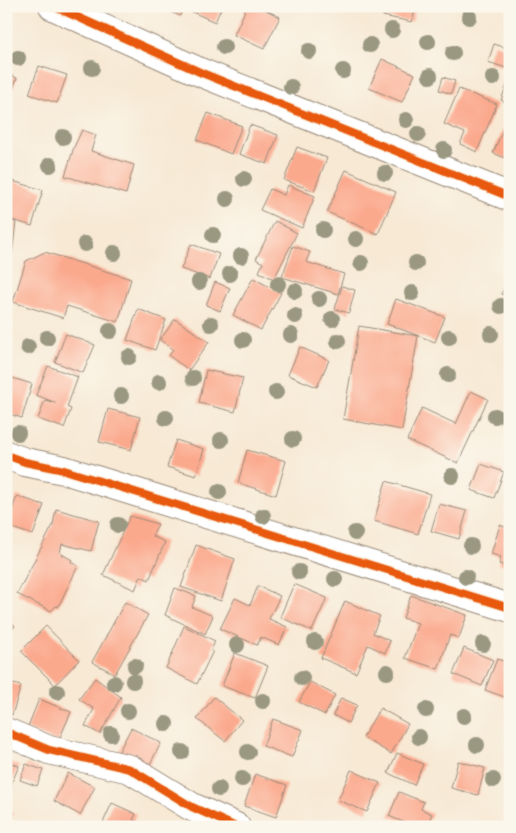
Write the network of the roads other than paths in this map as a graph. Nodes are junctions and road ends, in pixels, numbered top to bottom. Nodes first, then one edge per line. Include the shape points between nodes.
1 (53, 6) edge
2 (510, 197) edge
3 (6, 455) edge
4 (510, 608) edge
5 (6, 732) edge
6 (236, 827) edge

1 - 2 street via 202,73
3 - 4 street
5 - 6 street via 49,750 130,769 192,807

